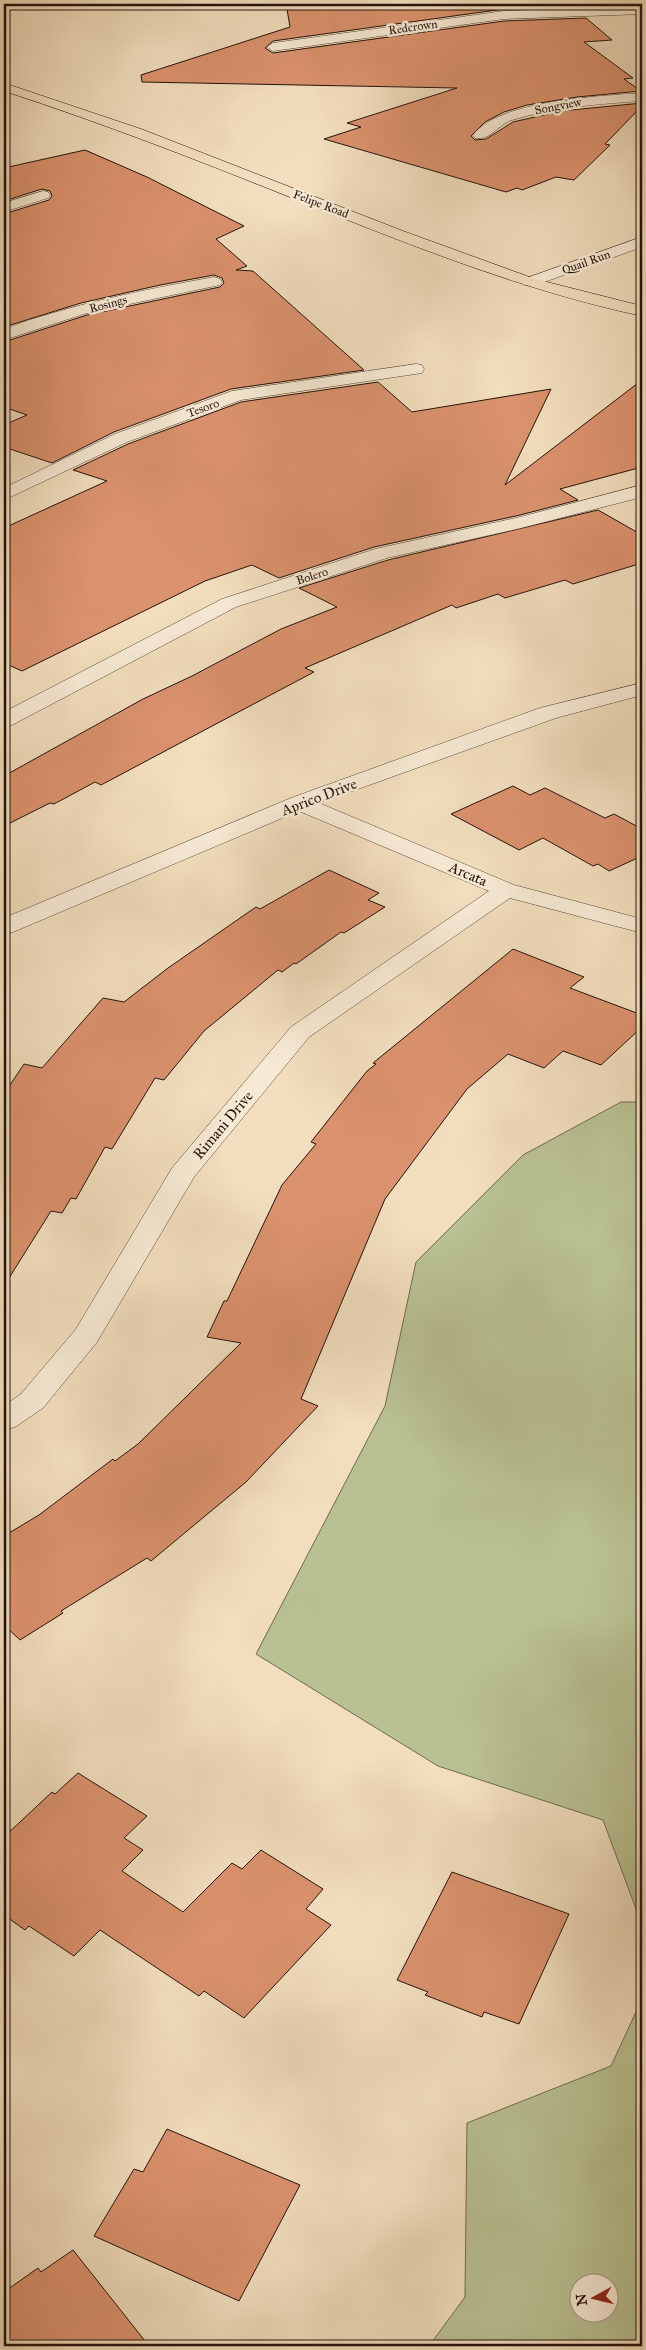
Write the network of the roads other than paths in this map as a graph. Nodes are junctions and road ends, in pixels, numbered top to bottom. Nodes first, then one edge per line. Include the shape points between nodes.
1 (75, 4) edge
2 (189, 4) edge
3 (642, 10) edge
4 (274, 47) dead end
5 (4, 87) edge
6 (642, 97) edge
7 (480, 135) dead end
8 (44, 195) dead end
9 (4, 208) edge
10 (642, 242) edge
11 (214, 282) dead end
12 (530, 282) junction
13 (642, 311) edge
14 (4, 335) edge
15 (416, 369) dead end
16 (642, 491) edge
17 (4, 495) edge
18 (642, 689) edge
19 (4, 720) edge
20 (299, 803) junction
21 (506, 890) junction
22 (642, 926) edge
23 (4, 927) edge
24 (4, 1420) edge

1 - 2 street
3 - 4 street, Redcrown via 452,21
5 - 12 main road, Felipe Road via 104,120
6 - 7 street, Songview via 571,102 505,118
8 - 9 street
10 - 12 street, Quail Run
11 - 14 street, Rosings via 124,298
12 - 13 main road, Felipe Road
15 - 17 street, Tesoro via 238,395 121,438
16 - 19 street, Bolero via 382,553 229,603
18 - 20 street, Aprico Drive via 548,713
20 - 21 street, Arcata
20 - 23 street, Aprico Drive
21 - 22 street, Arcata
21 - 24 street, Rimani Drive via 300,1032 182,1174 87,1335 32,1401

